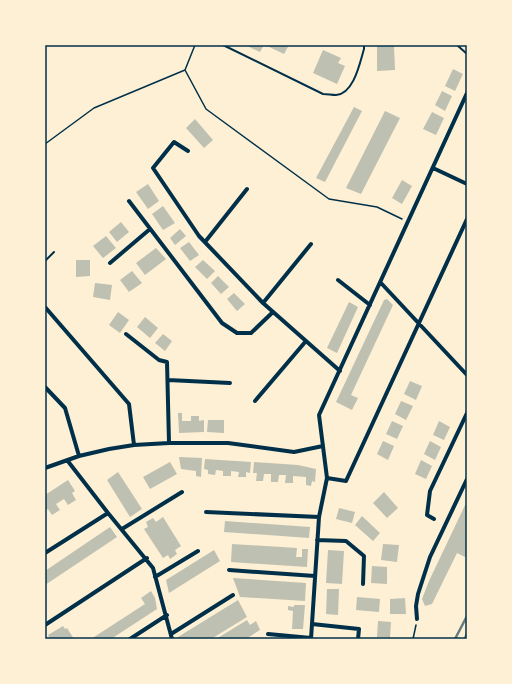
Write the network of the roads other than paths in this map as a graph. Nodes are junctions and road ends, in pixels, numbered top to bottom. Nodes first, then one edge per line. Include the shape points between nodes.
1 (223, 45) edge
2 (364, 45) edge
3 (457, 45) edge
4 (467, 54) edge
5 (467, 93) edge
6 (188, 151) dead end
7 (433, 168) junction
8 (467, 184) edge
9 (247, 189) dead end
10 (129, 201) dead end
11 (467, 219) edge
12 (150, 229) junction
13 (205, 242) junction
14 (311, 244) dead end
15 (54, 252) dead end
16 (45, 261) edge
17 (110, 263) dead end
18 (338, 280) dead end
19 (380, 283) junction
20 (263, 303) junction
21 (370, 305) junction
22 (45, 308) edge
23 (273, 312) junction
24 (418, 324) junction
25 (126, 334) dead end
26 (306, 341) junction
27 (340, 371) junction
28 (467, 376) edge
29 (168, 380) junction
30 (230, 383) dead end
31 (45, 387) edge
32 (255, 401) dead end
33 (467, 413) edge
34 (169, 443) junction
35 (134, 446) junction
36 (323, 446) junction
37 (79, 456) junction
38 (67, 460) junction
39 (45, 468) edge
40 (327, 478) junction
41 (467, 479) edge
42 (182, 492) dead end
43 (206, 512) dead end
44 (108, 513) junction
45 (319, 517) junction
46 (434, 519) dead end
47 (122, 529) junction
48 (317, 540) junction
49 (198, 551) dead end
50 (45, 553) edge
51 (147, 558) junction
52 (229, 570) dead end
53 (315, 576) junction
54 (155, 577) junction
55 (363, 584) dead end
56 (233, 595) dead end
57 (167, 615) junction
58 (417, 619) road end
59 (312, 624) junction
60 (45, 625) edge
61 (268, 634) dead end
62 (172, 637) edge
63 (130, 639) edge
64 (311, 639) edge
65 (358, 639) edge

1 - 2 lane via 323,94 337,95 348,89 355,77
3 - 4 lane
5 - 7 street
6 - 13 street via 174,142 153,168
7 - 8 street
7 - 19 street
9 - 13 street
10 - 12 street
11 - 24 street
12 - 17 street
12 - 23 street via 222,323 237,333 251,333
13 - 20 street
14 - 20 street
15 - 16 lane
18 - 21 street
19 - 21 street
19 - 24 street
20 - 23 street
21 - 27 street
22 - 35 street via 129,404
23 - 26 street
24 - 28 street
24 - 40 street via 346,481
25 - 29 street via 159,360 167,362
26 - 27 street
26 - 32 street
27 - 36 street via 319,415
29 - 30 street
29 - 34 street
31 - 37 street via 65,408
33 - 46 street via 430,491 426,515
34 - 35 street
34 - 36 street via 228,443 294,452
35 - 37 street
36 - 40 street
37 - 38 street
38 - 39 street
38 - 44 street
40 - 45 street
41 - 58 street via 430,557 418,594
42 - 47 street
43 - 45 street
44 - 47 street
44 - 50 street
45 - 48 street
47 - 51 street
48 - 53 street
48 - 55 street via 346,541 364,556
49 - 54 street
51 - 54 street
51 - 60 street
52 - 53 street
53 - 59 street
54 - 57 street
56 - 62 street
57 - 62 street
57 - 63 street
59 - 64 street
59 - 65 street via 359,629
61 - 64 street

